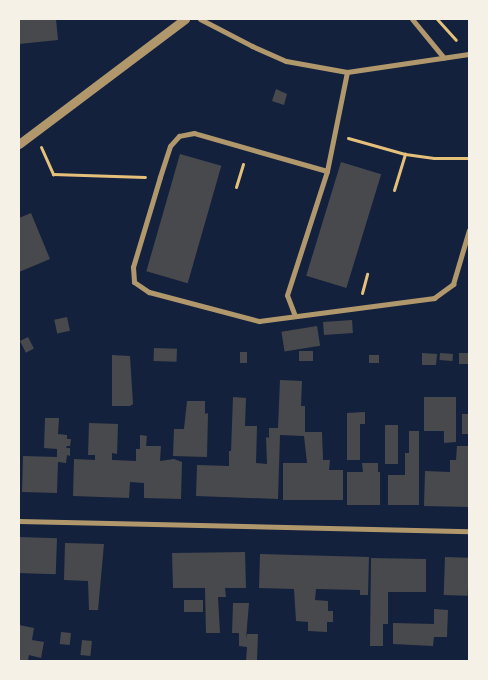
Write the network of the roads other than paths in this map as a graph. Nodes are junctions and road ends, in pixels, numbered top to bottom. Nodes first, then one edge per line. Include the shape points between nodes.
1 (185, 19) edge
2 (200, 19) edge
3 (412, 19) edge
4 (469, 55) edge
5 (444, 58) junction
6 (347, 72) junction
7 (19, 144) edge
8 (326, 171) junction
9 (469, 230) edge
10 (295, 316) junction
11 (19, 521) edge
12 (469, 531) edge

1 - 7 street
2 - 6 street via 286,61
3 - 5 street
4 - 5 street
5 - 6 street
6 - 8 street
8 - 10 street via 287,295
8 - 10 street via 194,133 178,136 170,146 133,267 134,282 149,292 259,321
9 - 10 street via 453,284 434,298
11 - 12 street

